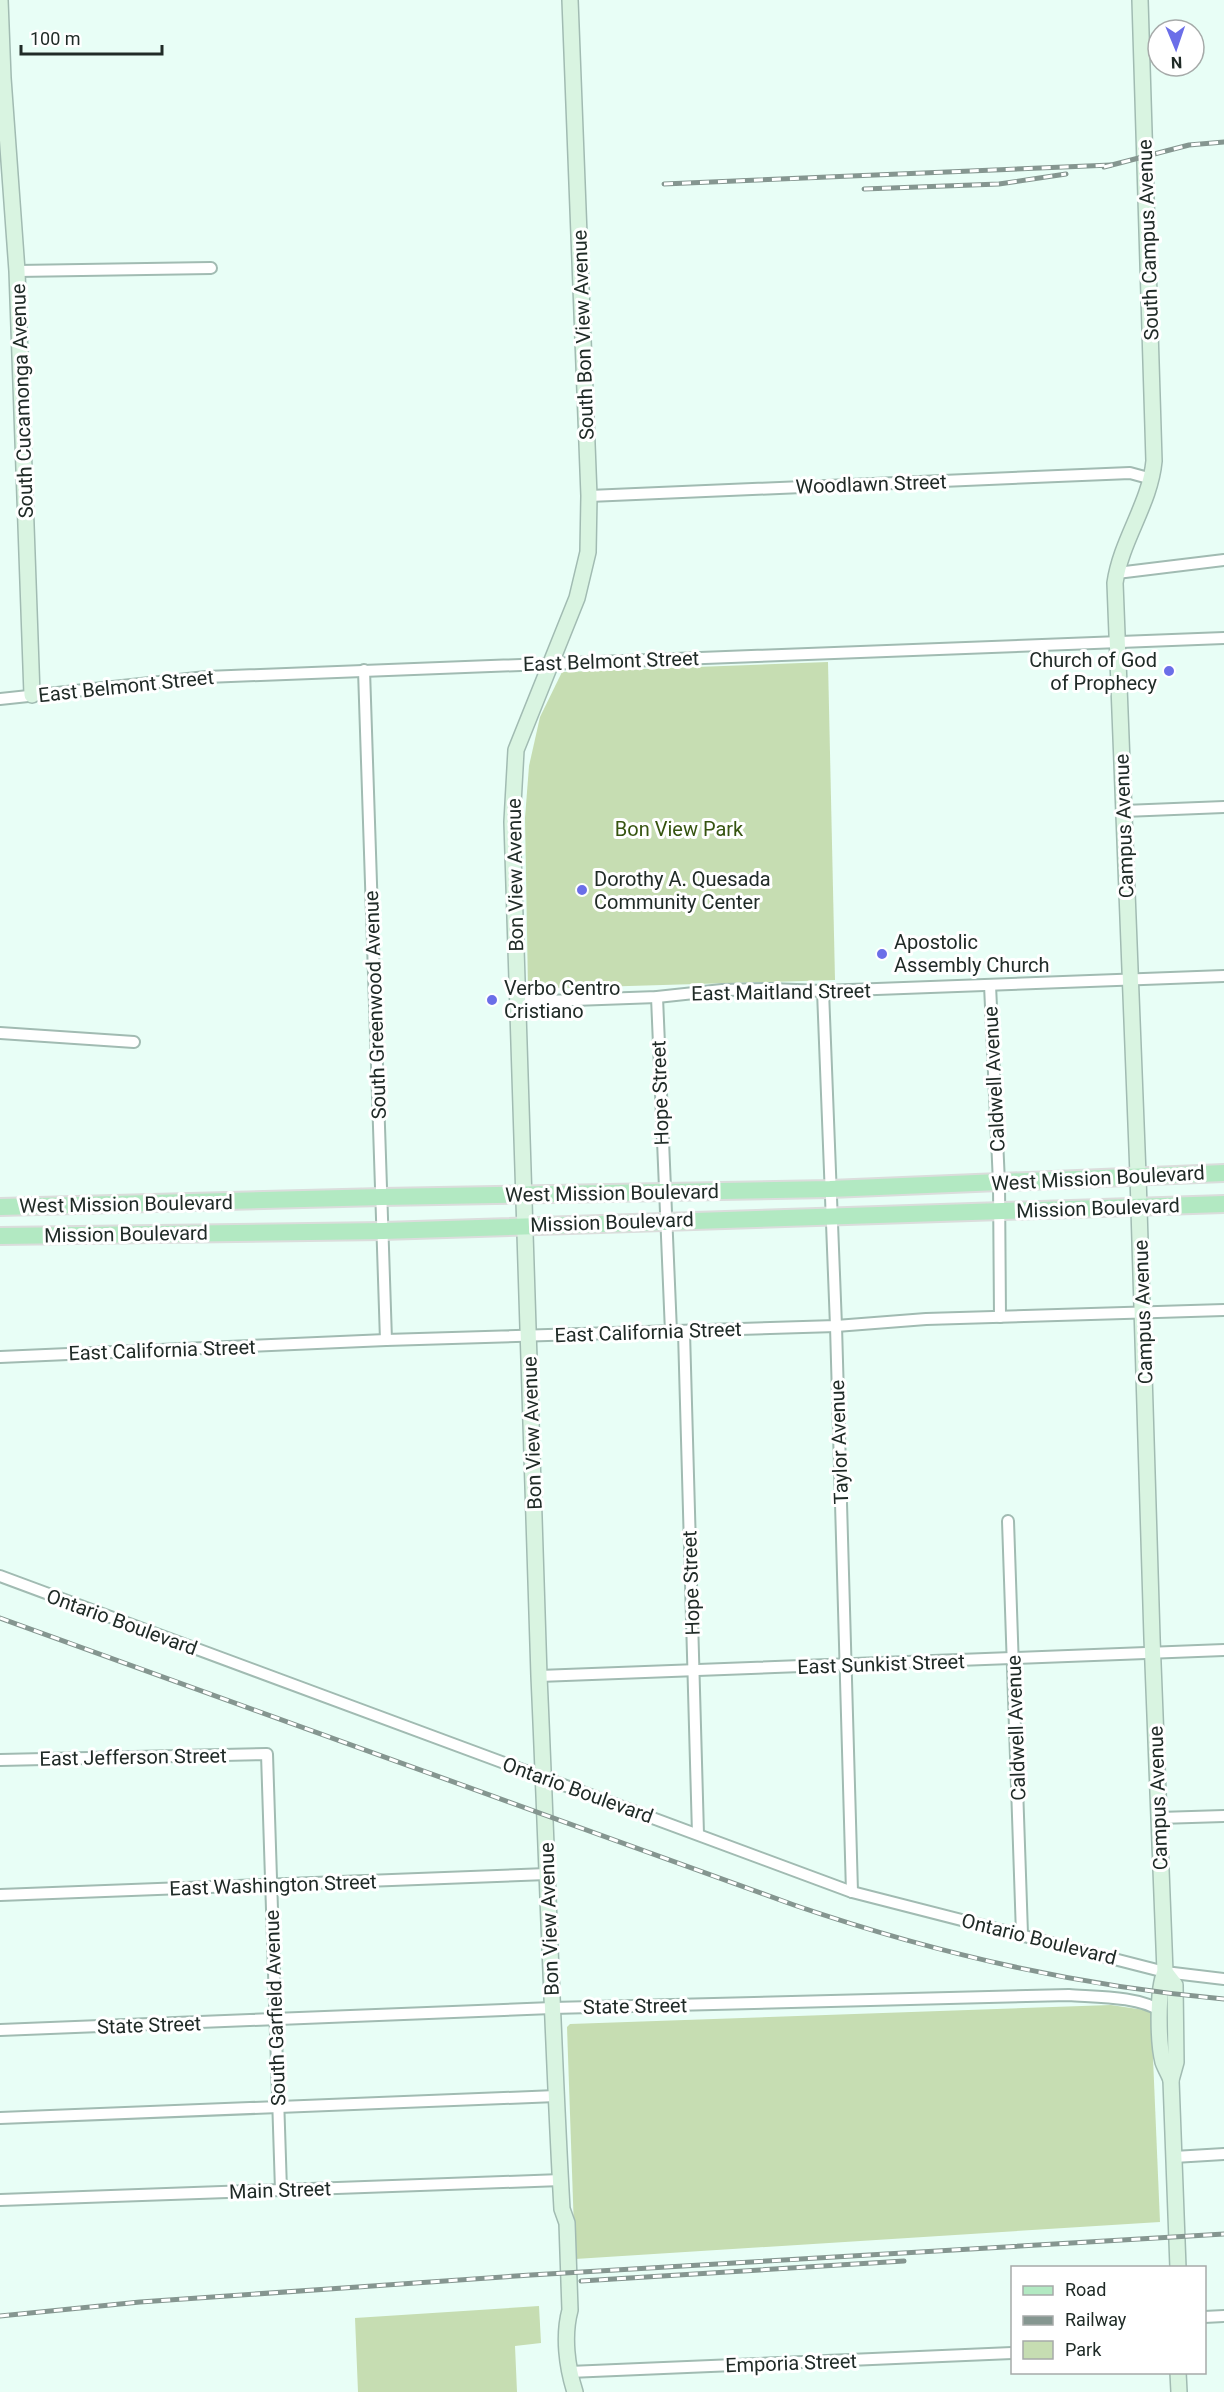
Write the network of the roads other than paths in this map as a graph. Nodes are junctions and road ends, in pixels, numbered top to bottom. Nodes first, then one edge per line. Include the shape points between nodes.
1 (0, 0) edge
2 (570, 0) edge
3 (1140, 0) edge
4 (211, 267) dead end
5 (17, 270) junction
6 (1152, 479) junction
7 (589, 496) junction
8 (1224, 560) edge
9 (1117, 573) junction
10 (1224, 638) edge
11 (1117, 642) junction
12 (550, 663) junction
13 (364, 670) junction
14 (32, 695) junction
15 (0, 699) edge
16 (1224, 807) edge
17 (1124, 811) junction
18 (1224, 976) edge
19 (1130, 980) junction
20 (990, 985) junction
21 (823, 991) junction
22 (657, 997) junction
23 (518, 1002) junction
24 (0, 1033) edge
25 (134, 1042) dead end
26 (1224, 1173) edge
27 (1138, 1175) junction
28 (999, 1183) junction
29 (830, 1189) junction
30 (664, 1193) junction
31 (524, 1194) junction
32 (382, 1197) junction
33 (1224, 1204) edge
34 (1139, 1206) junction
35 (0, 1207) edge
36 (999, 1211) junction
37 (831, 1216) junction
38 (665, 1220) junction
39 (525, 1225) junction
40 (383, 1231) junction
41 (0, 1236) edge
42 (1224, 1310) edge
43 (1143, 1312) junction
44 (1000, 1317) junction
45 (836, 1326) junction
46 (671, 1332) junction
47 (684, 1332) junction
48 (529, 1335) junction
49 (386, 1340) junction
50 (0, 1357) edge
51 (1008, 1521) dead end
52 (0, 1576) edge
53 (1224, 1650) edge
54 (1153, 1653) junction
55 (1013, 1659) junction
56 (846, 1666) junction
57 (693, 1669) junction
58 (539, 1676) junction
59 (267, 1754) joint
60 (0, 1760) edge
61 (544, 1778) junction
62 (1224, 1816) edge
63 (1159, 1818) junction
64 (698, 1834) junction
65 (547, 1874) junction
66 (270, 1885) junction
67 (852, 1892) junction
68 (0, 1895) edge
69 (1022, 1934) junction
70 (1165, 1972) junction
71 (1224, 1979) edge
72 (552, 2008) junction
73 (1160, 2011) junction
74 (274, 2020) junction
75 (0, 2030) edge
76 (1171, 2080) junction
77 (556, 2096) junction
78 (278, 2106) junction
79 (0, 2118) edge
80 (1224, 2154) edge
81 (1174, 2157) junction
82 (561, 2180) junction
83 (281, 2190) junction
84 (0, 2200) edge
85 (1178, 2266) edge
86 (1224, 2316) edge
87 (1206, 2317) edge
88 (1011, 2353) edge
89 (568, 2372) junction
90 (1178, 2374) edge
91 (575, 2392) edge
92 (1179, 2392) edge

1 - 5 street, South Cucamonga Avenue
2 - 7 street, South Bon View Avenue
3 - 6 street, South Campus Avenue
4 - 5 street
5 - 14 street, South Cucamonga Avenue
6 - 7 street, Woodlawn Street via 1130,473
6 - 9 street, Campus Avenue
7 - 12 street, South Bon View Avenue via 588,552 577,598
8 - 9 street
9 - 11 street, Campus Avenue
10 - 11 street, East Belmont Street
11 - 12 street, East Belmont Street
11 - 17 street, Campus Avenue
12 - 13 street, East Belmont Street
12 - 23 street, Bon View Avenue via 516,750 512,822
13 - 14 street, East Belmont Street via 196,677
13 - 32 street, South Greenwood Avenue
14 - 15 street, East Belmont Street
16 - 17 street
17 - 19 street, Campus Avenue
18 - 19 street, East Maitland Street
19 - 20 street, East Maitland Street
19 - 27 street, Campus Avenue
20 - 21 street, East Maitland Street
20 - 28 street, Caldwell Avenue
21 - 22 street, East Maitland Street via 723,990
21 - 29 street, Taylor Avenue
22 - 23 street, East Maitland Street
22 - 30 street, Hope Street
23 - 31 street, Bon View Avenue
24 - 25 street
26 - 27 main road, West Mission Boulevard
27 - 28 main road, West Mission Boulevard
27 - 34 street, Campus Avenue
28 - 29 main road, West Mission Boulevard
28 - 36 street, Caldwell Avenue
29 - 30 main road, West Mission Boulevard
29 - 37 street, Taylor Avenue
30 - 31 main road, West Mission Boulevard
30 - 38 street, Hope Street
31 - 32 main road, West Mission Boulevard
31 - 39 street, Bon View Avenue
32 - 35 main road, West Mission Boulevard
32 - 40 street, South Greenwood Avenue
33 - 34 main road, Mission Boulevard
34 - 36 main road, Mission Boulevard
34 - 43 street, Campus Avenue
36 - 37 main road, Mission Boulevard
36 - 44 street, Caldwell Avenue
37 - 38 main road, Mission Boulevard
37 - 45 street, Taylor Avenue
38 - 39 main road, Mission Boulevard
38 - 46 street, Hope Street
39 - 40 main road, Mission Boulevard
39 - 48 street, Bon View Avenue
40 - 41 main road, Mission Boulevard
40 - 49 street, South Greenwood Avenue
42 - 43 street, East California Street
43 - 44 street, East California Street
43 - 54 street, Campus Avenue
44 - 45 street, East California Street
45 - 47 street, East California Street
45 - 56 street, Taylor Avenue
46 - 47 street, East California Street
46 - 48 street, East California Street
47 - 57 street, Hope Street
48 - 49 street, East California Street
48 - 58 street, Bon View Avenue
49 - 50 street, East California Street
51 - 55 street, Caldwell Avenue
52 - 61 street, Ontario Boulevard
53 - 54 street, East Sunkist Street
54 - 55 street, East Sunkist Street
54 - 63 street, Campus Avenue
55 - 56 street, East Sunkist Street
55 - 69 street, Caldwell Avenue
56 - 57 street, East Sunkist Street
56 - 67 street, Taylor Avenue
57 - 58 street, East Sunkist Street
57 - 64 street, Hope Street
58 - 61 street, Bon View Avenue
59 - 60 street, East Jefferson Street
59 - 66 street, South Garfield Avenue
61 - 64 street, Ontario Boulevard
61 - 65 street, Bon View Avenue
62 - 63 street
63 - 70 street, Campus Avenue
64 - 67 street, Ontario Boulevard
65 - 66 street, East Washington Street
65 - 72 street, Bon View Avenue
66 - 68 street, East Washington Street
66 - 74 street, South Garfield Avenue
67 - 69 street, Ontario Boulevard
69 - 70 street, Ontario Boulevard
70 - 71 street, Ontario Boulevard
70 - 73 street, Campus Avenue via 1160,1982
70 - 76 street, Campus Avenue via 1174,1985 1176,2062
72 - 73 street, State Street via 1069,1995 1118,1999
72 - 74 street, State Street
72 - 77 street, Bon View Avenue
73 - 76 street, Campus Avenue via 1164,2063
74 - 75 street, State Street
74 - 78 street, South Garfield Avenue
76 - 81 street, Campus Avenue
77 - 78 street
77 - 82 street, Bon View Avenue
78 - 79 street
78 - 83 street, South Garfield Avenue
80 - 81 street
81 - 85 street, Campus Avenue
82 - 83 street, Main Street
82 - 89 street, Bon View Avenue via 562,2209 567,2223
83 - 84 street, Main Street
86 - 87 street
88 - 89 street, Emporia Street
89 - 91 street, Bon View Avenue
90 - 92 street

